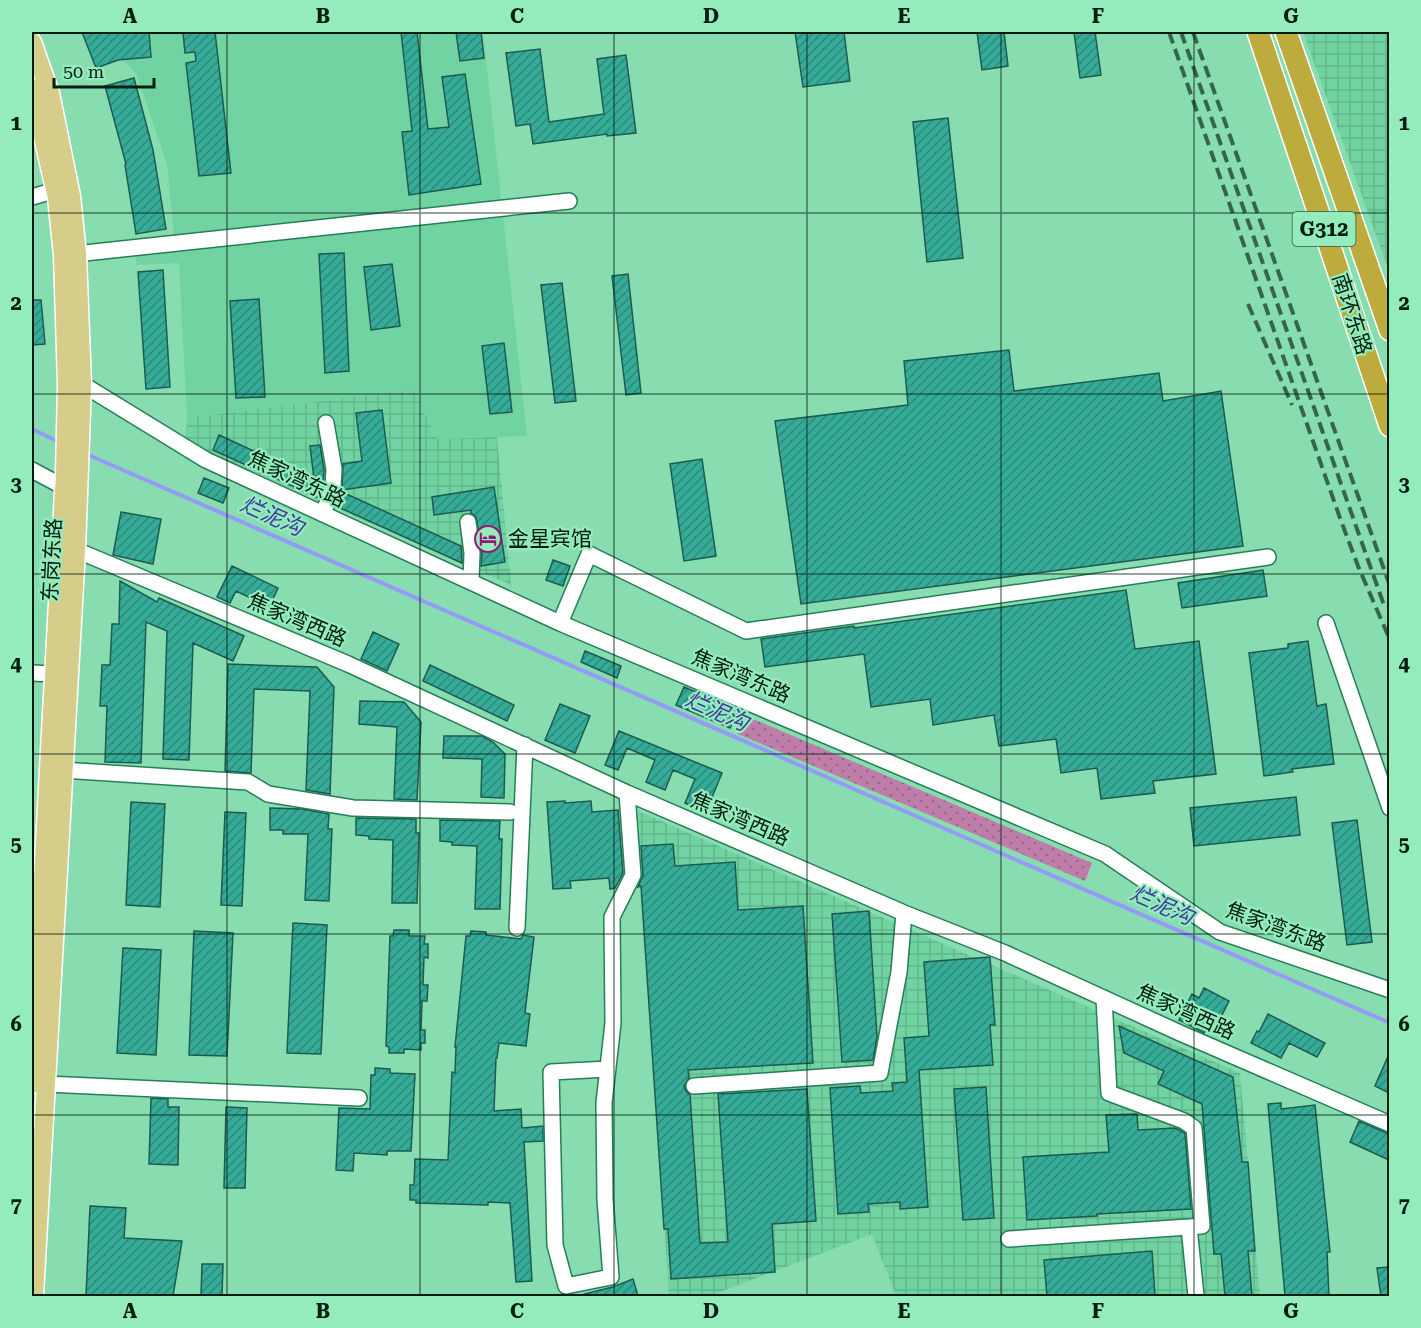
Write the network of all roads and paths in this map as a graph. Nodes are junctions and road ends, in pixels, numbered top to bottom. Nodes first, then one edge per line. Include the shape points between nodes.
1 (1258, 32) edge
2 (1286, 32) edge
3 (32, 42) edge
4 (32, 87) edge
5 (62, 188) junction
6 (32, 197) edge
7 (569, 201) dead end
8 (70, 255) junction
9 (1389, 330) edge
10 (82, 384) junction
11 (74, 423) junction
12 (326, 423) dead end
13 (1389, 426) edge
14 (32, 470) edge
15 (72, 482) junction
16 (323, 514) junction
17 (468, 522) dead end
18 (76, 550) junction
19 (1268, 557) dead end
20 (471, 581) junction
21 (560, 622) junction
22 (1326, 623) dead end
23 (32, 673) edge
24 (53, 674) junction
25 (525, 745) junction
26 (62, 770) junction
27 (627, 793) junction
28 (1389, 808) edge
29 (510, 812) dead end
30 (904, 913) junction
31 (517, 928) dead end
32 (1389, 990) edge
33 (1104, 998) junction
34 (608, 1069) junction
35 (39, 1084) edge
36 (694, 1086) dead end
37 (359, 1098) dead end
38 (1389, 1124) edge
39 (1189, 1227) junction
40 (1009, 1239) dead end
41 (34, 1262) edge
42 (34, 1296) edge
43 (1196, 1296) edge

1 - 13 highway, 南环东路 / G312
2 - 9 highway, 南环东路 / G312
3 - 5 main road via 50,93
4 - 5 main road
5 - 6 street
5 - 8 main road
7 - 8 street
8 - 10 main road
8 - 11 main road via 67,385
10 - 11 main road
10 - 16 street, 焦家湾东路 via 206,460
11 - 15 main road
12 - 16 street via 333,487
14 - 15 street
15 - 18 main road, 东岗东路
15 - 24 main road, 东岗东路
16 - 20 street, 焦家湾东路
17 - 20 street
18 - 25 street, 焦家湾西路 via 348,664
18 - 26 main road, 东岗东路
19 - 21 street via 746,631 589,554
20 - 21 street, 焦家湾东路
21 - 32 street, 焦家湾东路 via 1105,854 1220,932
22 - 28 street
23 - 24 street
24 - 35 main road, 东岗东路
25 - 27 street, 焦家湾西路
25 - 31 street
26 - 29 street via 248,782 268,794 353,808
26 - 35 main road, 东岗东路
27 - 30 street, 焦家湾西路
27 - 34 street via 633,875 612,917 613,1023
30 - 33 street, 焦家湾西路
30 - 36 street via 899,972 880,1073
33 - 38 street, 焦家湾西路
33 - 39 street via 1109,1093 1194,1128 1202,1226
34 - 34 street via 604,1103 605,1199 611,1276 566,1286 555,1245 551,1072
35 - 37 street
35 - 41 main road, 东岗东路
39 - 40 street
39 - 43 street
41 - 42 main road, 东岗东路

